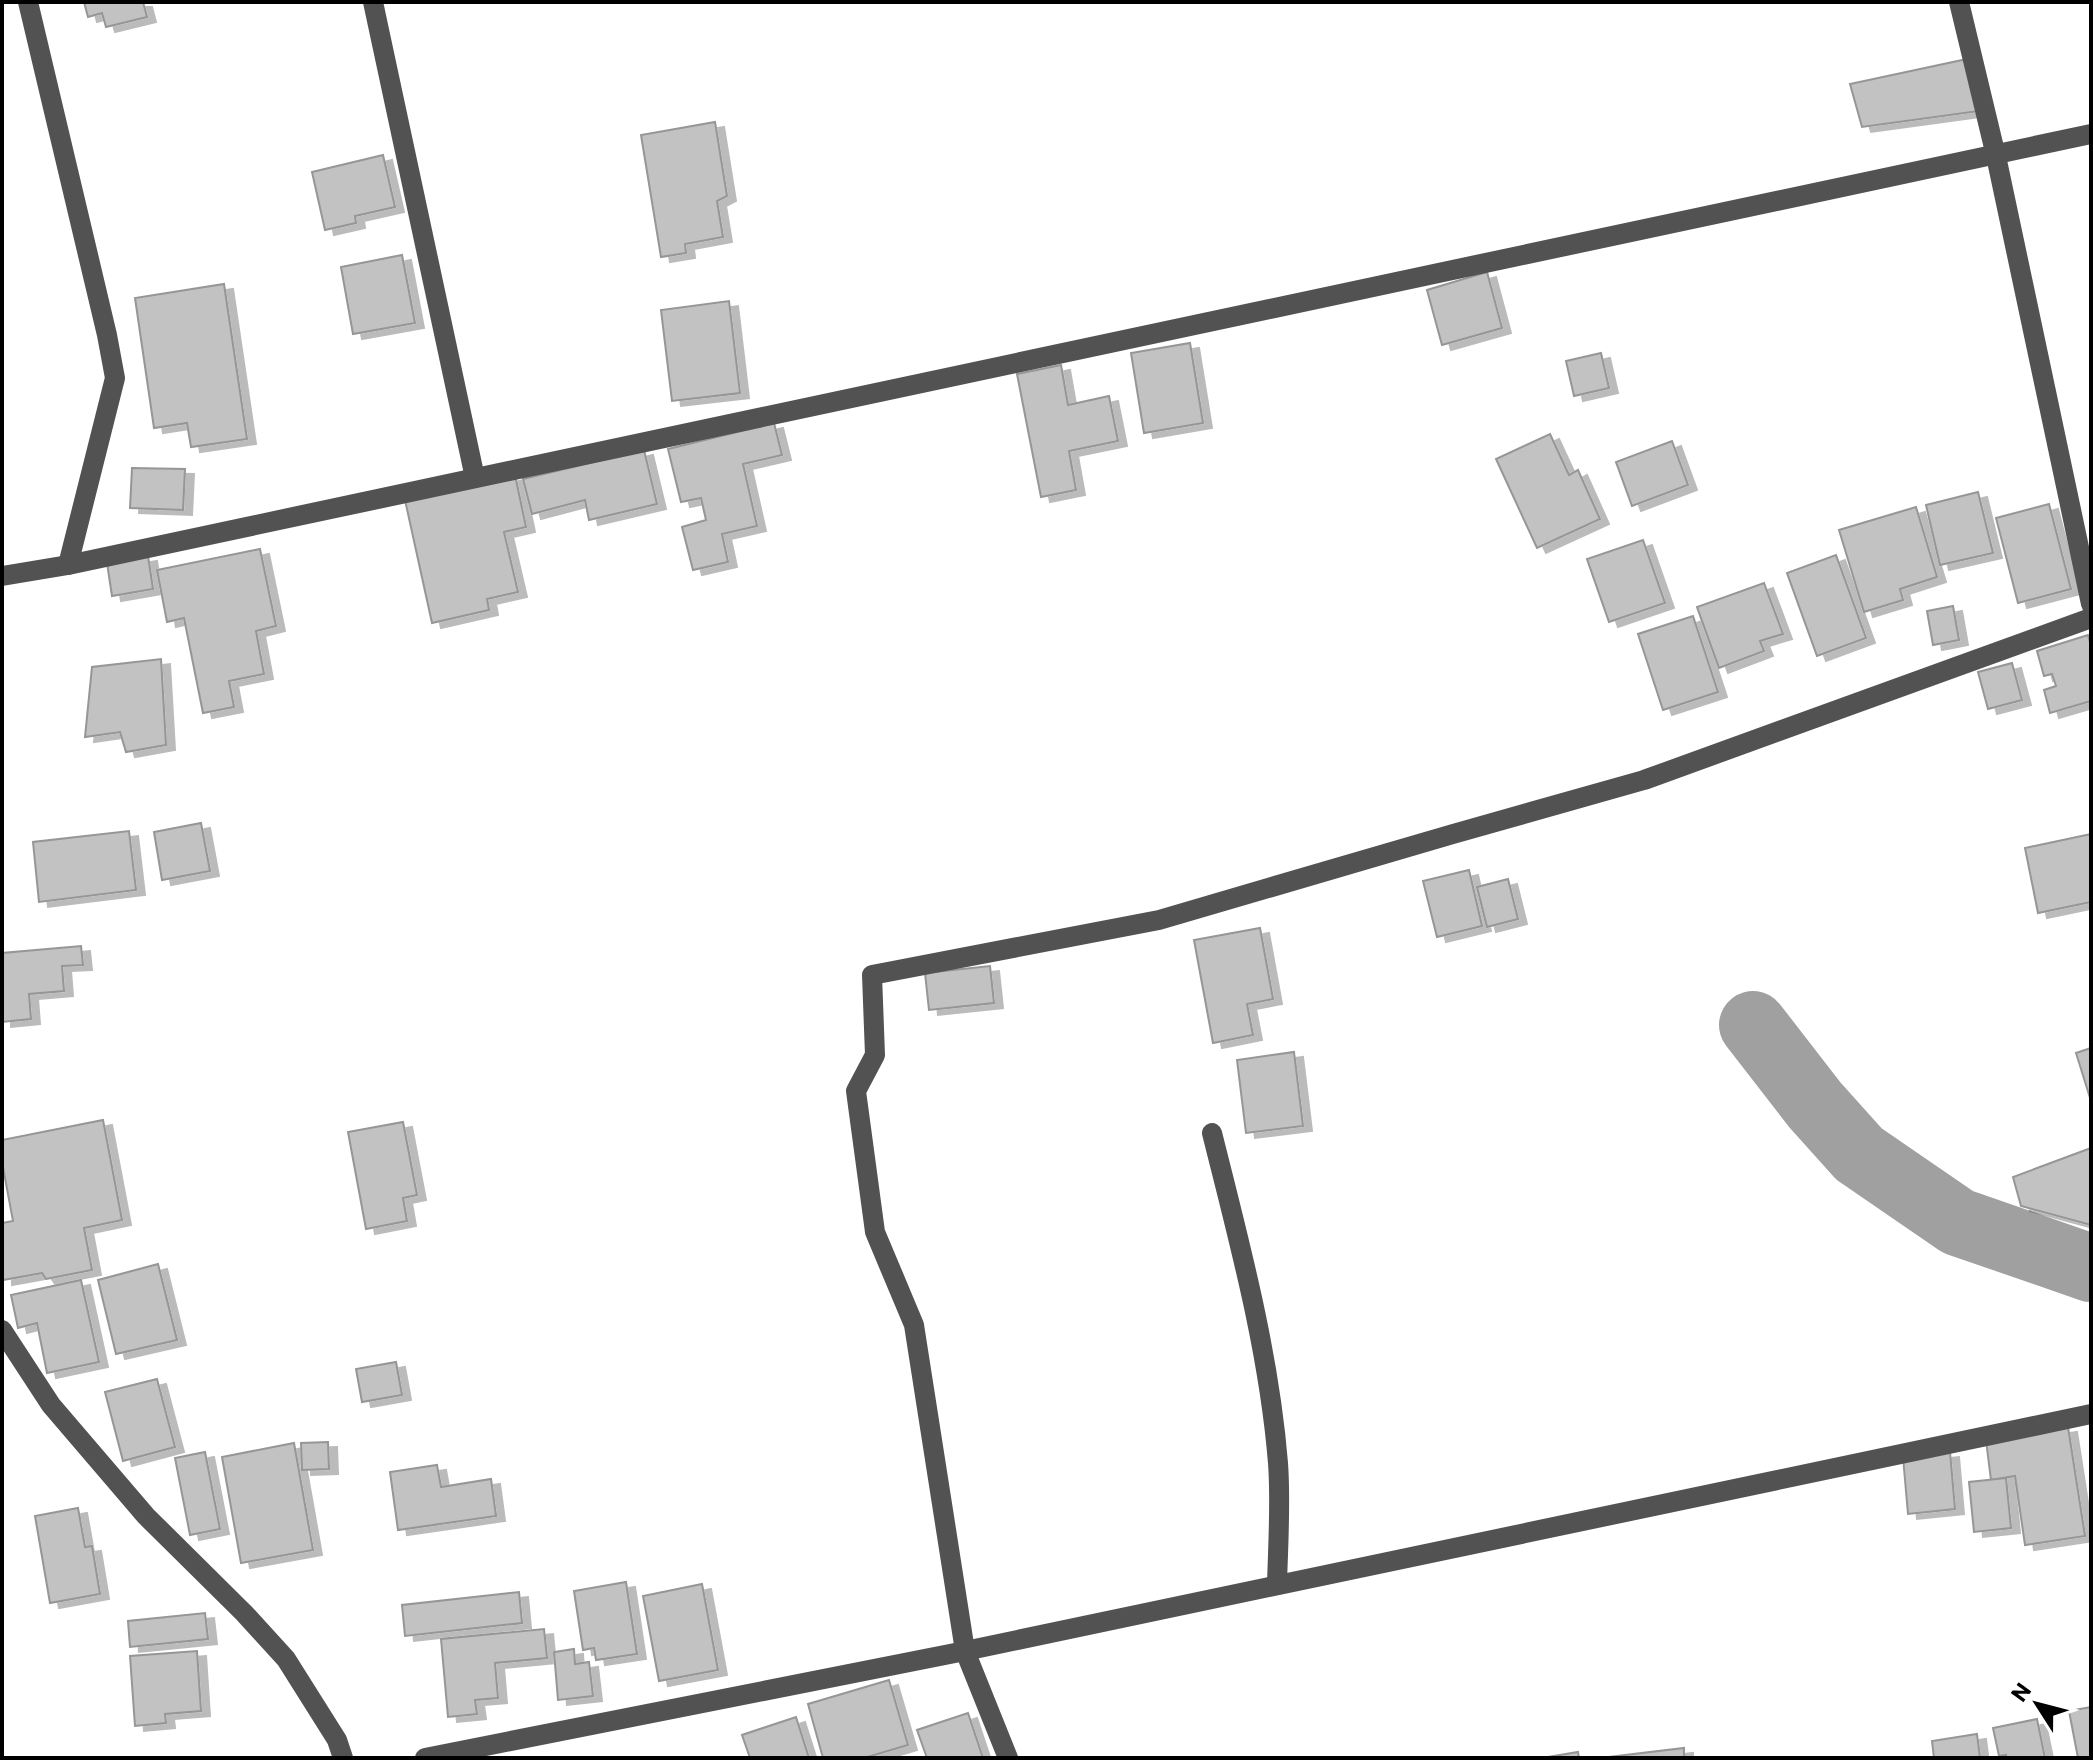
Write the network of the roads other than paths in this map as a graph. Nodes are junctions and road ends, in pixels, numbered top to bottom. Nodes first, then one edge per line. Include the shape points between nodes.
1 (28, 2) edge
2 (373, 2) edge
3 (1959, 2) edge
4 (2091, 134) edge
5 (1996, 156) junction
6 (475, 478) junction
7 (68, 565) junction
8 (2, 576) edge
9 (2091, 604) edge
10 (2091, 618) edge
11 (1212, 1133) dead end
12 (2, 1330) edge
13 (2091, 1414) edge
14 (1277, 1585) junction
15 (965, 1651) junction
16 (343, 1758) edge
17 (425, 1758) edge
18 (1008, 1758) edge

1 - 7 street via 115,378
2 - 6 street
3 - 5 street
4 - 5 street
5 - 6 street
5 - 9 street
6 - 7 street
7 - 8 street
10 - 15 street via 1644,780 1159,920 872,975 875,1055 856,1091 875,1232 914,1325
11 - 14 street via 1267,1378 1278,1464
12 - 16 street via 51,1405 136,1505 286,1659
13 - 14 street
14 - 15 street
15 - 17 street
15 - 18 street

